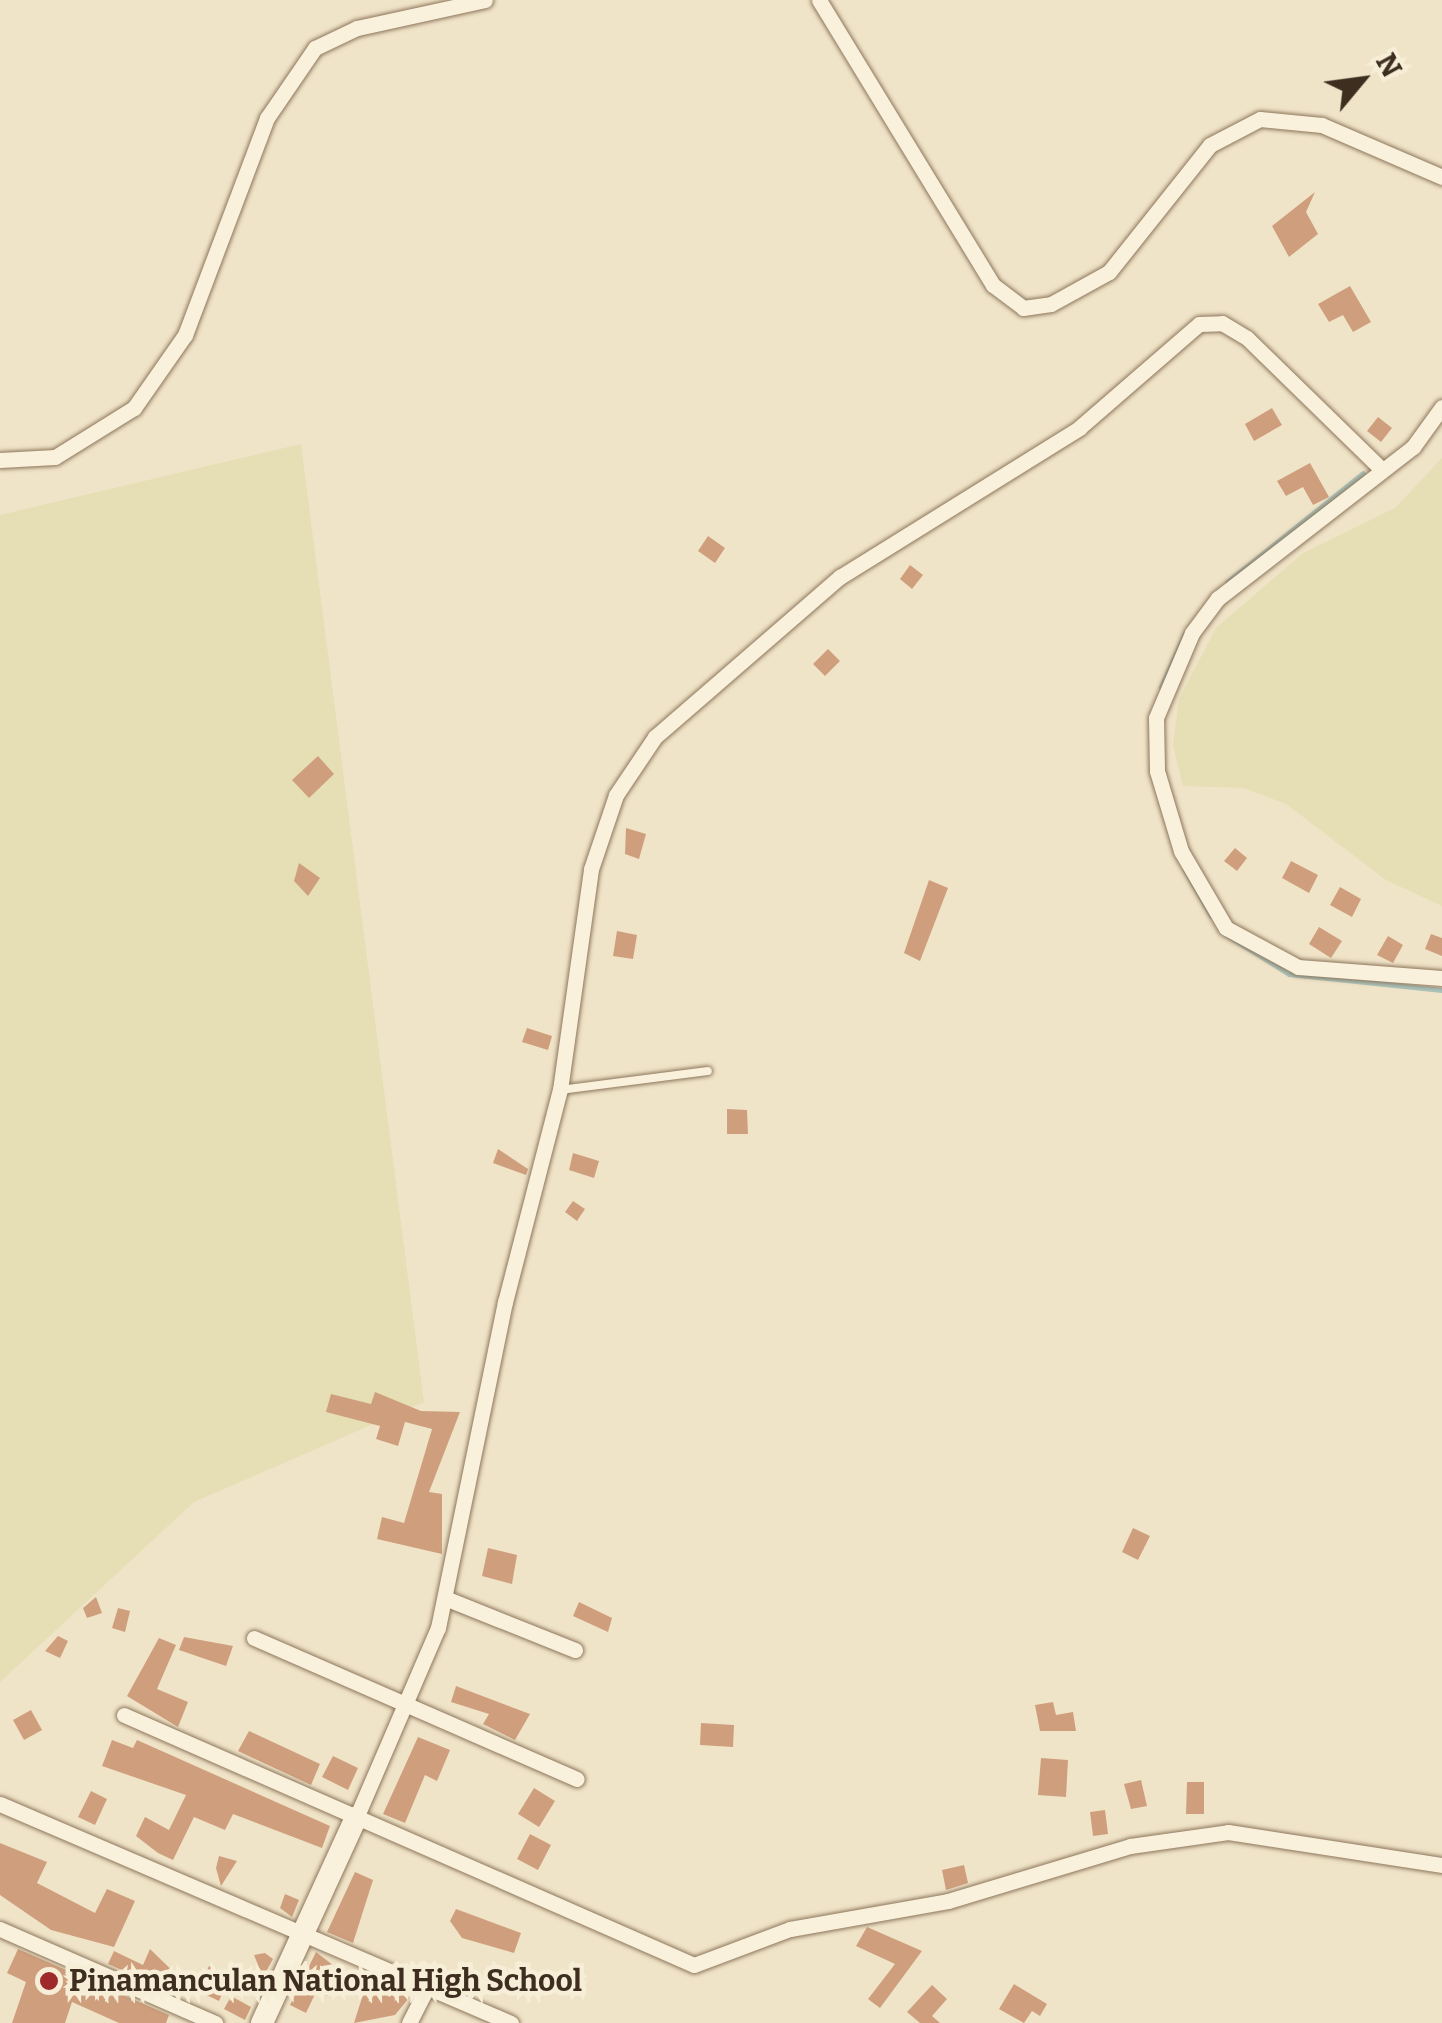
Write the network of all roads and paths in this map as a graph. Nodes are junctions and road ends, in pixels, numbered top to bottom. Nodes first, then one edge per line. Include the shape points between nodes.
1 (486, 0) edge
2 (819, 0) edge
3 (1442, 177) edge
4 (1442, 406) edge
5 (0, 460) edge
6 (1380, 468) junction
7 (1442, 978) edge
8 (708, 1071) dead end
9 (560, 1090) junction
10 (445, 1598) junction
11 (254, 1638) dead end
12 (574, 1650) dead end
13 (405, 1706) junction
14 (124, 1715) dead end
15 (576, 1778) dead end
16 (0, 1804) edge
17 (356, 1818) junction
18 (1442, 1865) edge
19 (0, 1929) edge
20 (302, 1934) junction
21 (426, 1988) junction
22 (214, 2023) edge
23 (262, 2023) edge
24 (409, 2023) edge
25 (511, 2023) edge

1 - 5 street via 357,28 315,48 267,118 185,335 134,408 55,457
2 - 3 street via 993,285 1023,308 1052,304 1108,272 1210,145 1260,118 1322,125
4 - 6 street via 1413,447
6 - 7 street via 1252,568 1192,633 1156,718 1157,771 1200,893 1257,952 1298,968
6 - 9 street via 1246,338 1222,323 1198,324 1079,428 840,576 682,705 616,795 591,869
8 - 9 lane
9 - 10 street via 504,1302
10 - 12 street
10 - 13 street
11 - 13 street
13 - 15 street
13 - 17 street
14 - 17 street
16 - 20 street
17 - 18 street via 694,1964 790,1929 948,1901 1130,1846 1228,1832
17 - 20 street
19 - 22 street
20 - 21 street
20 - 23 street
21 - 24 street
21 - 25 street

